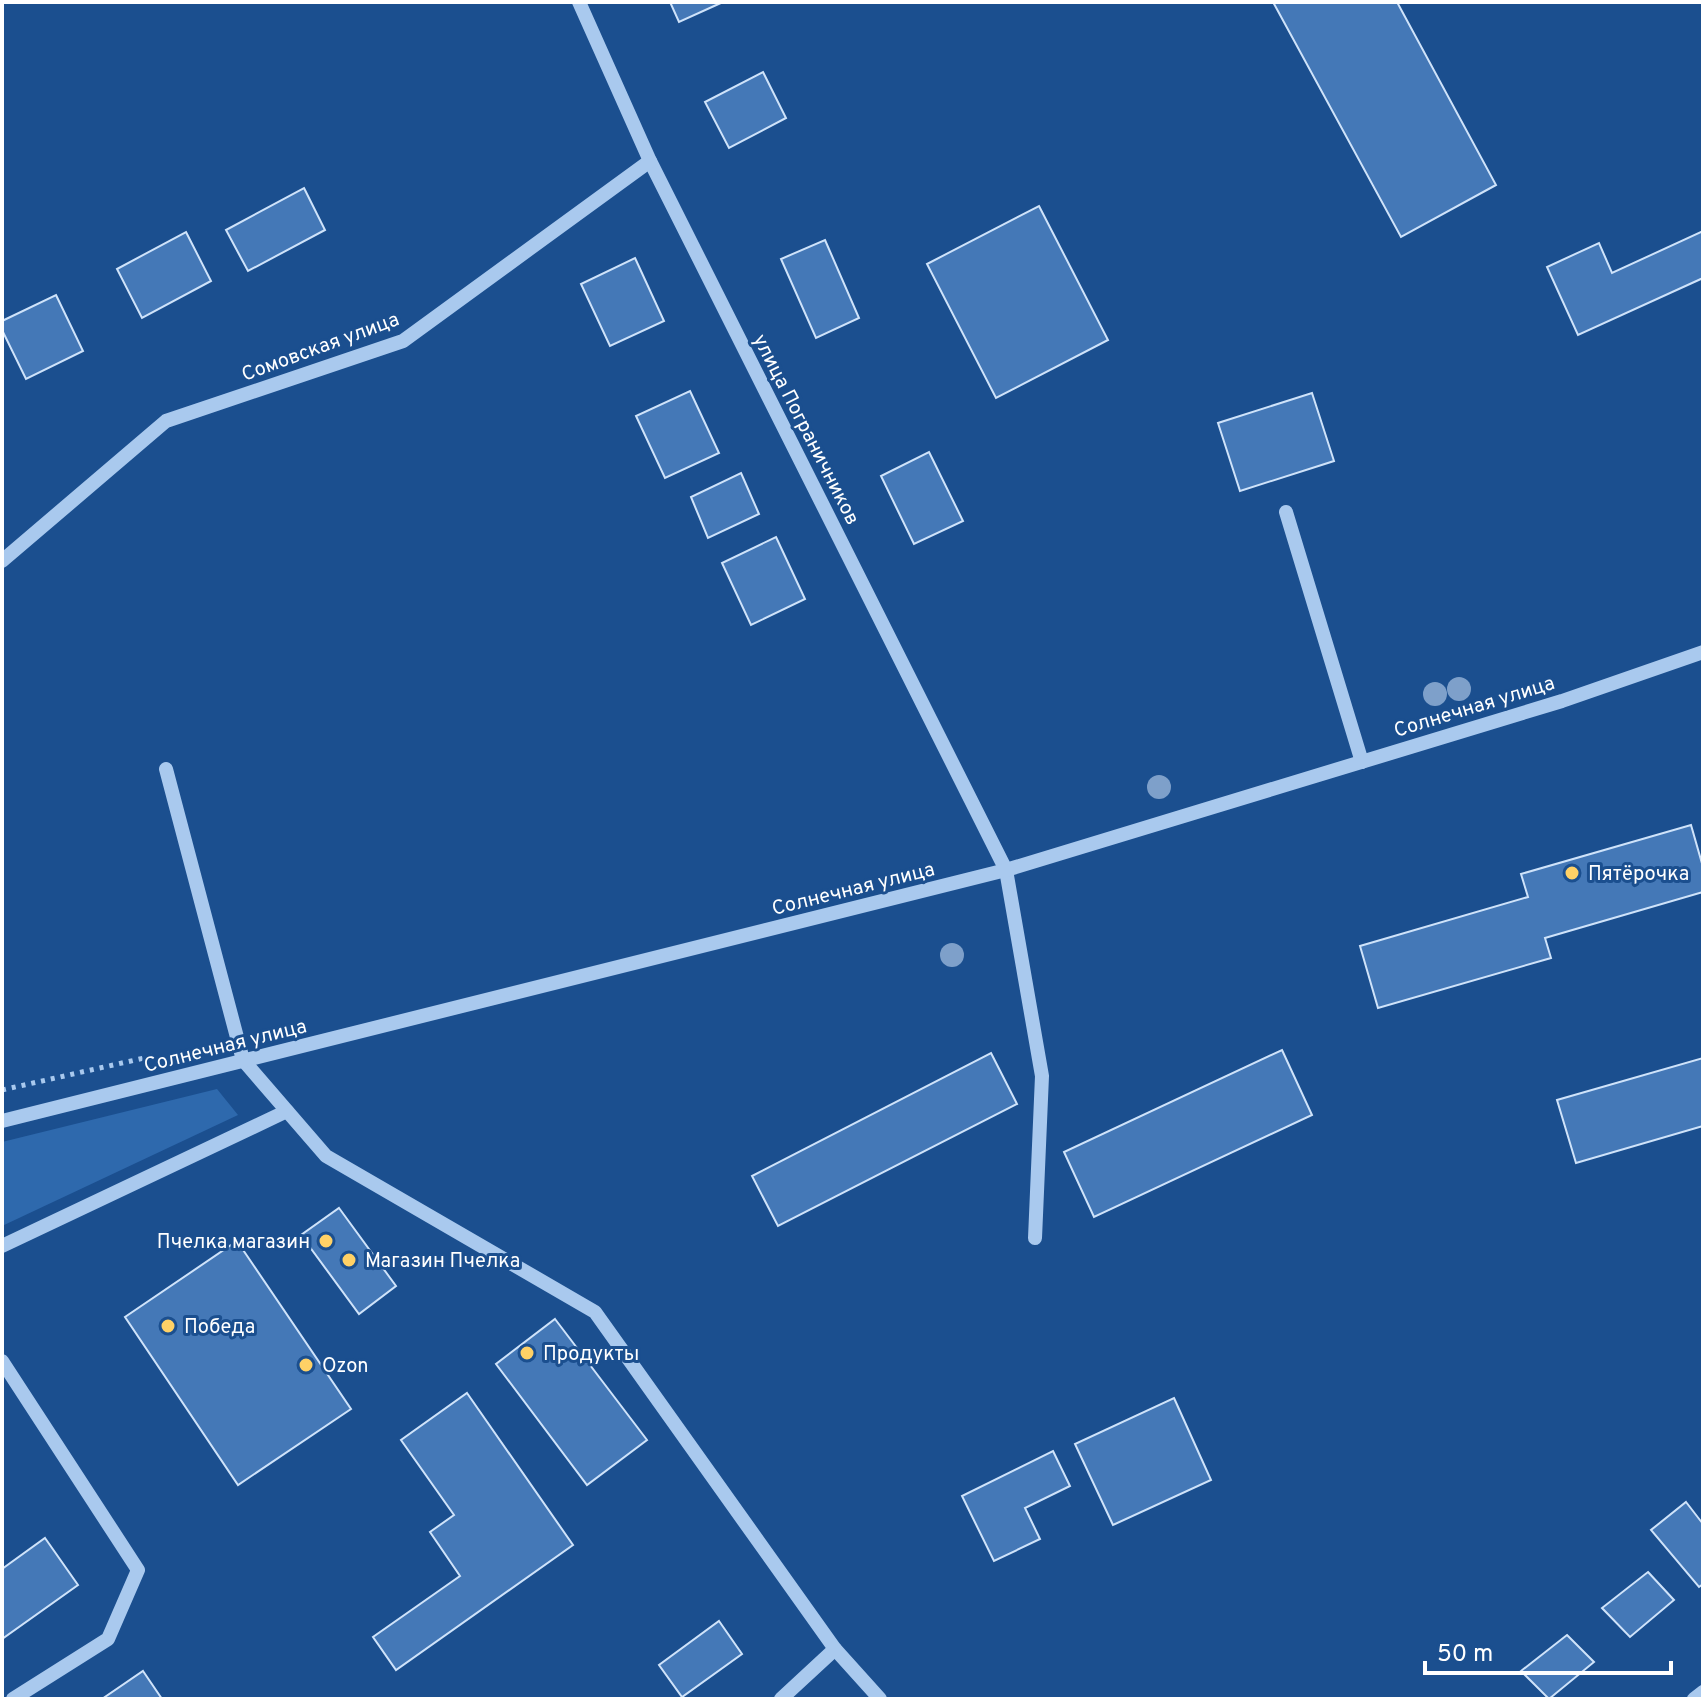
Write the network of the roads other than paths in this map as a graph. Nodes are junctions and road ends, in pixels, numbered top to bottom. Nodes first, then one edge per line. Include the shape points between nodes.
1 (579, 2) edge
2 (650, 161) junction
3 (1286, 512) dead end
4 (2, 561) edge
5 (1703, 652) edge
6 (1362, 762) junction
7 (166, 769) dead end
8 (1006, 870) junction
9 (243, 1060) junction
10 (287, 1111) junction
11 (2, 1121) edge
12 (1035, 1238) dead end
13 (2, 1246) edge
14 (2, 1361) edge
15 (835, 1649) junction
16 (1703, 1692) edge
17 (13, 1699) edge
18 (781, 1699) edge
19 (880, 1699) edge
20 (1694, 1699) edge

1 - 2 street, улица Пограничников
2 - 4 street, Сомовская улица via 403,341 166,421
2 - 8 street, улица Пограничников
3 - 6 street
5 - 6 street, Солнечная улица
6 - 8 street, Солнечная улица
7 - 9 street
8 - 9 street, Солнечная улица
8 - 12 street, улица Пограничников via 1042,1076
9 - 10 street
9 - 11 street, Солнечная улица
10 - 13 street
10 - 15 street via 326,1156 595,1312
14 - 17 street via 138,1570 108,1639
15 - 18 street
15 - 19 street
16 - 20 street

